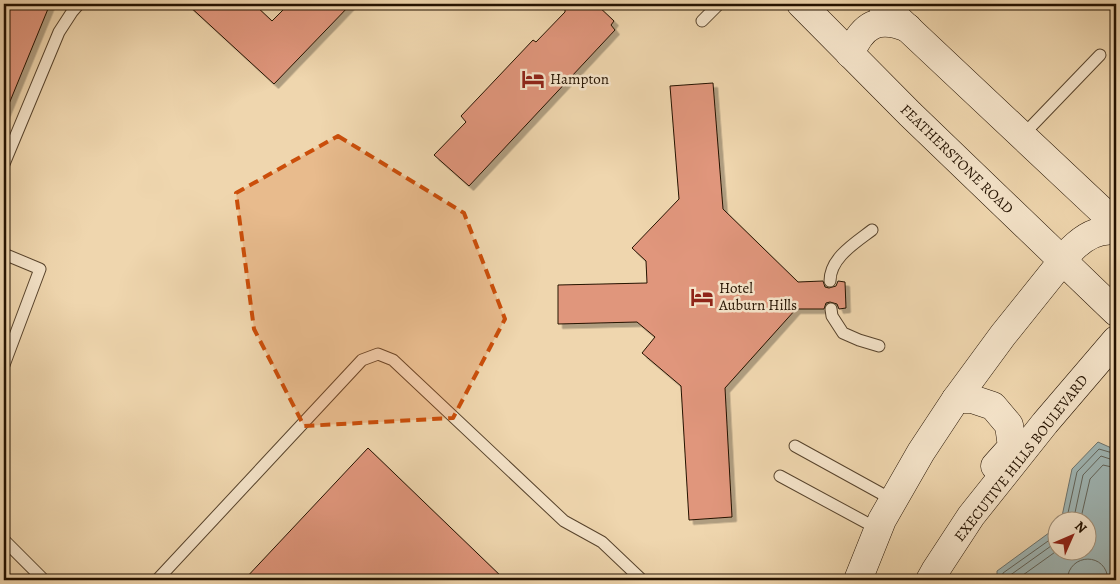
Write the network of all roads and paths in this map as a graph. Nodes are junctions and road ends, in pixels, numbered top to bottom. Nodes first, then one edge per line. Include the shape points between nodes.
1 (79, 4) edge
2 (718, 4) edge
3 (801, 4) edge
4 (882, 4) edge
5 (702, 21) dead end
6 (908, 28) junction
7 (850, 54) junction
8 (1100, 55) dead end
9 (1022, 136) junction
10 (4, 164) edge
11 (1116, 224) edge
12 (872, 230) dead end
13 (1116, 231) edge
14 (4, 254) edge
15 (1062, 260) junction
16 (830, 281) dead end
17 (831, 309) dead end
18 (1116, 312) edge
19 (1116, 340) edge
20 (879, 346) dead end
21 (4, 365) edge
22 (956, 399) junction
23 (795, 446) dead end
24 (780, 476) dead end
25 (893, 500) junction
26 (878, 529) junction
27 (4, 540) edge
28 (933, 576) edge
29 (44, 580) edge
30 (157, 580) edge
31 (642, 580) edge
32 (858, 580) edge

1 - 10 lane via 59,32
2 - 5 lane
3 - 7 main road, FEATHERSTONE ROAD
4 - 6 main road
6 - 7 main road via 895,23 876,24 859,37
6 - 9 main road
7 - 15 main road, FEATHERSTONE ROAD
8 - 9 lane
9 - 11 main road
12 - 16 lane via 838,258
13 - 15 main road via 1091,234
14 - 21 lane via 40,269
15 - 18 main road, FEATHERSTONE ROAD
15 - 22 main road
17 - 20 lane via 844,333
19 - 28 main road, EXECUTIVE HILLS BOULEVARD via 971,516
22 - 25 main road
22 - 28 main road via 972,399 993,406 1010,425 1012,447 981,481 955,524
23 - 25 lane
24 - 26 lane
25 - 26 main road
26 - 32 main road
27 - 29 lane
30 - 31 lane via 362,360 378,354 393,360 564,521 602,542

